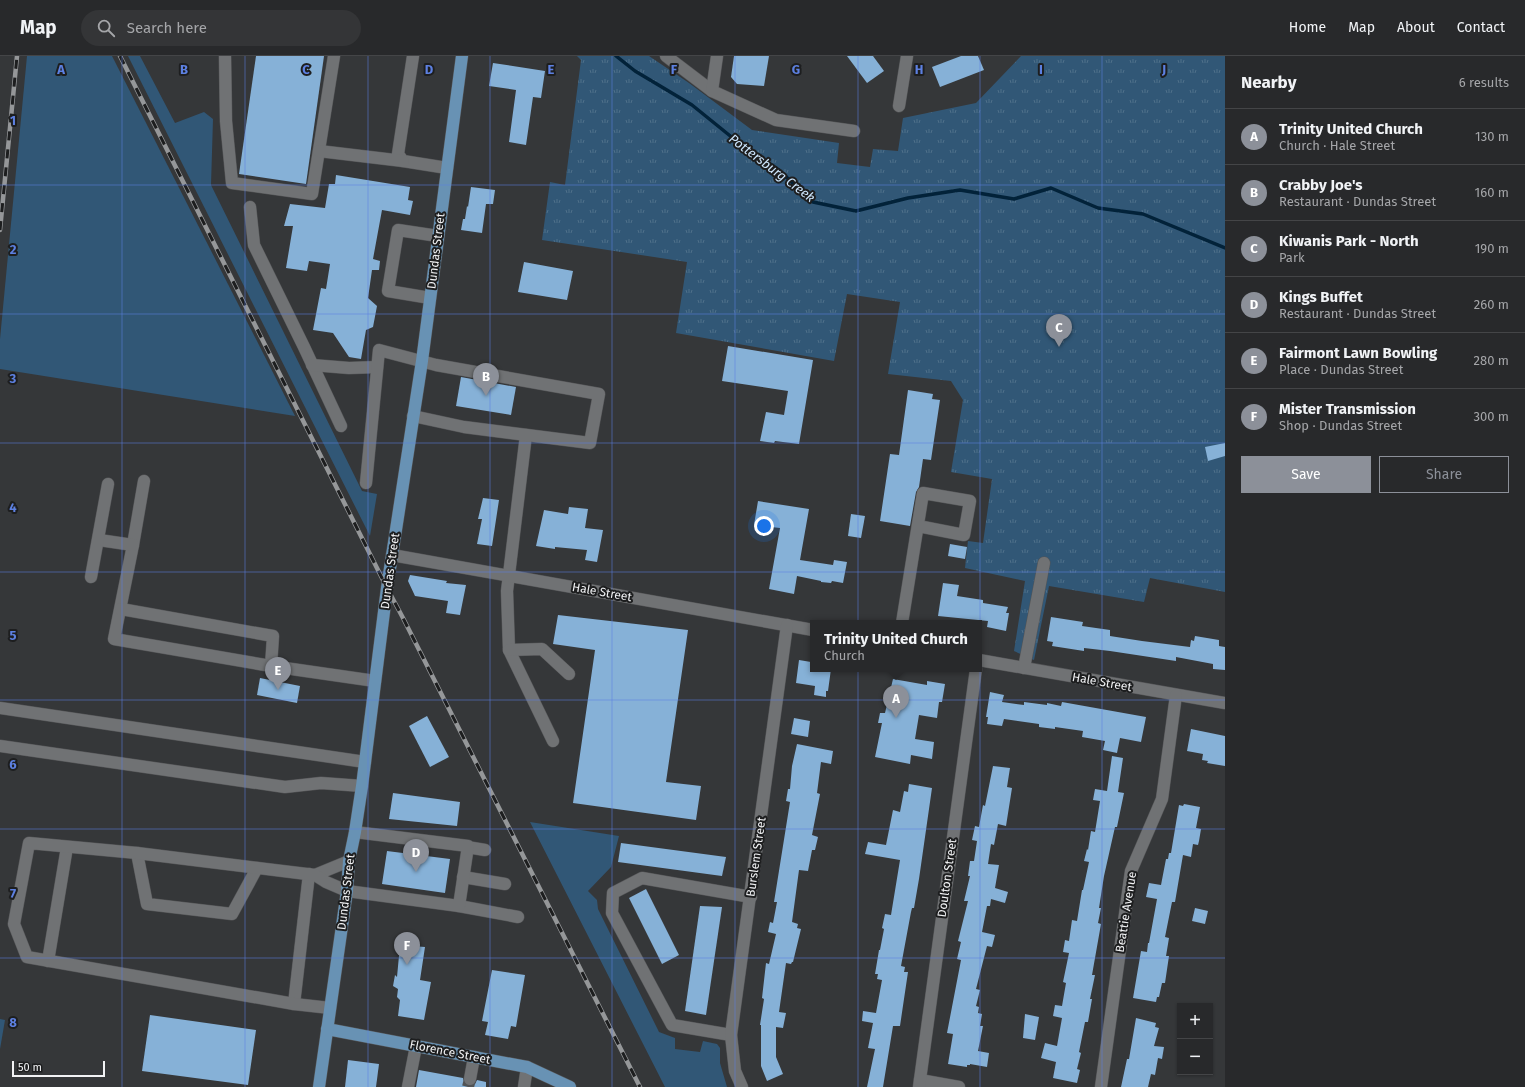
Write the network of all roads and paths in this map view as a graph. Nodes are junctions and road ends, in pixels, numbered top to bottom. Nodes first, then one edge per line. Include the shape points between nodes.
1 (225, 56) edge
2 (334, 56) edge
3 (413, 56) edge
4 (462, 56) edge
5 (666, 56) edge
6 (717, 56) edge
7 (907, 56) edge
8 (712, 91) junction
9 (900, 106) dead end
10 (854, 131) dead end
11 (319, 151) junction
12 (403, 161) junction
13 (447, 168) junction
14 (250, 207) dead end
15 (438, 236) junction
16 (430, 298) junction
17 (422, 361) junction
18 (312, 365) junction
19 (377, 367) junction
20 (413, 416) junction
21 (341, 426) dead end
22 (526, 435) junction
23 (144, 481) dead end
24 (366, 483) dead end
25 (108, 484) dead end
26 (918, 526) junction
27 (99, 540) junction
28 (133, 545) junction
29 (392, 555) junction
30 (1044, 563) dead end
31 (508, 575) junction
32 (92, 577) dead end
33 (121, 609) junction
34 (902, 620) edge
35 (787, 625) junction
36 (810, 629) edge
37 (508, 650) junction
38 (982, 661) edge
39 (271, 666) junction
40 (1024, 668) junction
41 (976, 672) edge
42 (570, 674) dead end
43 (375, 681) junction
44 (1176, 695) junction
45 (1225, 704) edge
46 (0, 708) edge
47 (553, 741) dead end
48 (0, 746) edge
49 (365, 762) junction
50 (362, 786) junction
51 (355, 832) junction
52 (67, 847) junction
53 (467, 847) junction
54 (485, 850) dead end
55 (137, 853) junction
56 (349, 861) junction
57 (257, 868) junction
58 (312, 874) junction
59 (463, 877) junction
60 (505, 884) dead end
61 (347, 891) junction
62 (750, 897) junction
63 (459, 906) junction
64 (518, 917) dead end
65 (48, 961) junction
66 (294, 1004) junction
67 (330, 1008) junction
68 (327, 1029) junction
69 (731, 1035) junction
70 (416, 1046) junction
71 (474, 1056) junction
72 (527, 1066) junction
73 (470, 1079) tunnel mouth
74 (919, 1084) edge
75 (319, 1087) edge
76 (408, 1087) edge
77 (524, 1087) edge
78 (570, 1087) edge
79 (742, 1087) edge
80 (959, 1087) edge
81 (1101, 1087) edge

1 - 11 street via 226,121 232,183 312,194
2 - 11 street
3 - 12 street via 398,154
4 - 13 main road, Dundas Street
5 - 8 street
6 - 8 street
7 - 9 street
8 - 10 street via 776,120
11 - 12 street
12 - 13 street
13 - 15 main road, Dundas Street
14 - 18 street via 254,245
15 - 16 main road, Dundas Street
15 - 16 street via 398,230 388,291
16 - 17 main road, Dundas Street
17 - 19 street via 379,350
17 - 20 main road, Dundas Street
17 - 22 street via 599,394 590,442
18 - 19 street
18 - 21 street
19 - 24 street
20 - 22 street via 464,427
20 - 29 main road, Dundas Street
22 - 31 street
23 - 28 street
25 - 27 street
26 - 26 street via 923,493 970,502 964,535
26 - 34 street
27 - 28 street
27 - 32 street
28 - 33 street
29 - 31 street, Hale Street
29 - 43 main road, Dundas Street
30 - 40 street
31 - 35 street, Hale Street
31 - 37 street
33 - 39 street via 273,636
33 - 39 street via 114,640
35 - 36 street, Hale Street
35 - 62 street, Burslem Street
37 - 42 street via 542,649
37 - 47 street
38 - 40 street, Hale Street
39 - 43 street
40 - 44 street, Hale Street
41 - 74 street, Doulton Street
43 - 49 main road, Dundas Street
44 - 45 street, Hale Street
44 - 81 street, Beattie Avenue via 1162,799 1131,871
46 - 49 street
48 - 50 street via 285,787 321,783
49 - 50 main road, Dundas Street
50 - 51 main road, Dundas Street
51 - 53 street
51 - 56 main road, Dundas Street
52 - 55 street
52 - 65 street
52 - 65 street via 29,843 14,924 28,957
53 - 54 street
53 - 59 street
55 - 57 street
55 - 57 street via 147,904 232,914
56 - 58 street
56 - 61 main road, Dundas Street
57 - 58 street
58 - 61 street
58 - 66 street
59 - 60 street
59 - 63 street
61 - 63 street
61 - 67 main road, Dundas Street
62 - 69 street, Burslem Street
62 - 69 street via 642,878 613,893 612,913 672,1025
63 - 64 street
65 - 66 street
66 - 67 street
67 - 68 main road, Dundas Street
68 - 70 main road, Florence Street
68 - 75 main road, Dundas Street
69 - 79 street, Burslem Street via 736,1071
70 - 71 main road, Florence Street
70 - 76 street
71 - 72 main road, Florence Street
71 - 73 street
72 - 77 street
72 - 78 main road, Florence Street
74 - 80 street

